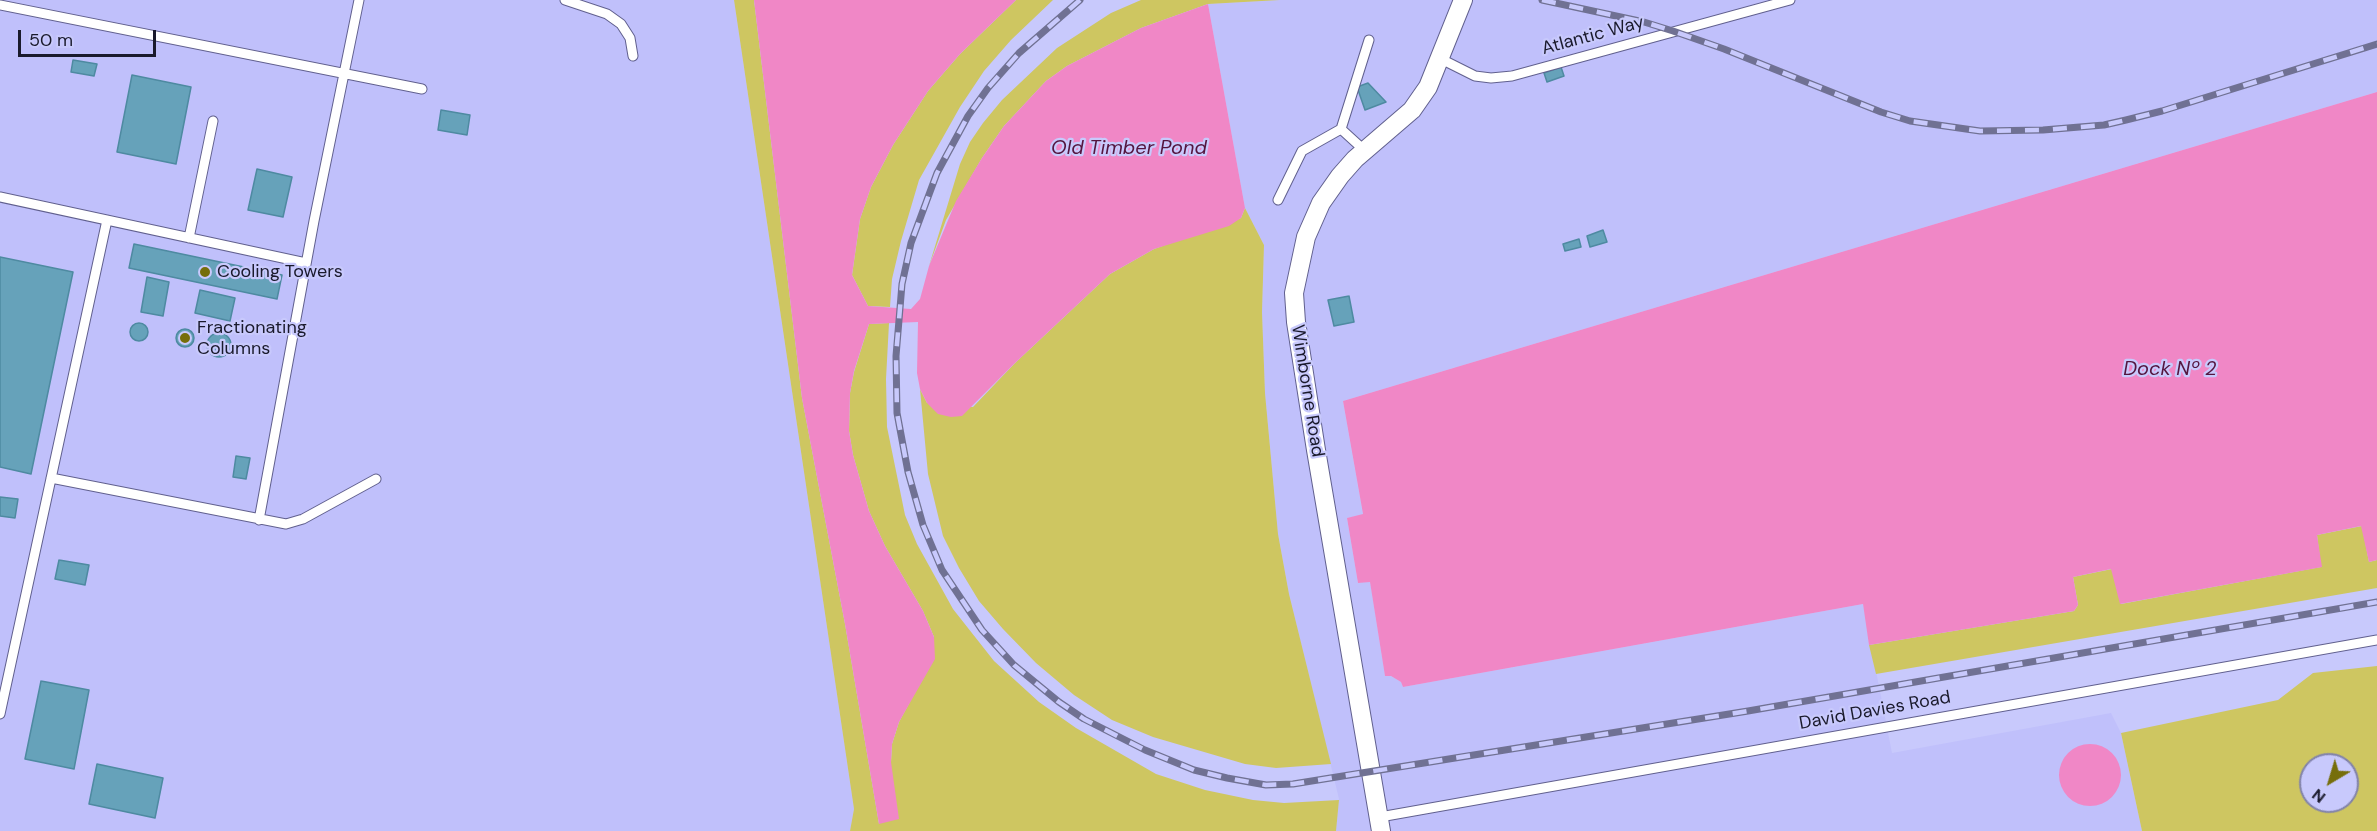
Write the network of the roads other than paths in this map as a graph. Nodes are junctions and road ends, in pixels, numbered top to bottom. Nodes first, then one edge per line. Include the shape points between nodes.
1 (359, 0) edge
2 (565, 0) edge
3 (1463, 0) edge
4 (1790, 0) edge
5 (0, 5) edge
6 (1369, 40) dead end
7 (633, 57) dead end
8 (1441, 59) junction
9 (344, 73) junction
10 (422, 89) dead end
11 (213, 122) dead end
12 (1341, 129) junction
13 (1364, 150) junction
14 (0, 197) edge
15 (1278, 200) dead end
16 (108, 220) junction
17 (189, 238) junction
18 (306, 263) junction
19 (51, 478) junction
20 (376, 479) dead end
21 (259, 520) junction
22 (2377, 640) edge
23 (0, 659) edge
24 (11, 661) junction
25 (0, 714) edge
26 (1380, 824) edge

1 - 9 lane
2 - 7 lane via 606,14 621,24 630,38
3 - 8 street, Wimborne Road
4 - 8 lane, Atlantic Way via 1512,76 1475,76
5 - 9 lane
6 - 12 lane
8 - 13 street, Wimborne Road via 1412,110
9 - 10 lane
9 - 18 lane
11 - 17 lane
12 - 13 lane
12 - 15 lane via 1302,151
13 - 26 street, Wimborne Road via 1340,176 1314,217 1302,253 1294,300
14 - 16 lane
16 - 17 lane
16 - 19 lane
17 - 18 lane
18 - 21 lane
19 - 21 lane
19 - 24 lane
20 - 21 lane via 295,523
22 - 26 lane, David Davies Road
23 - 24 lane
24 - 25 lane

